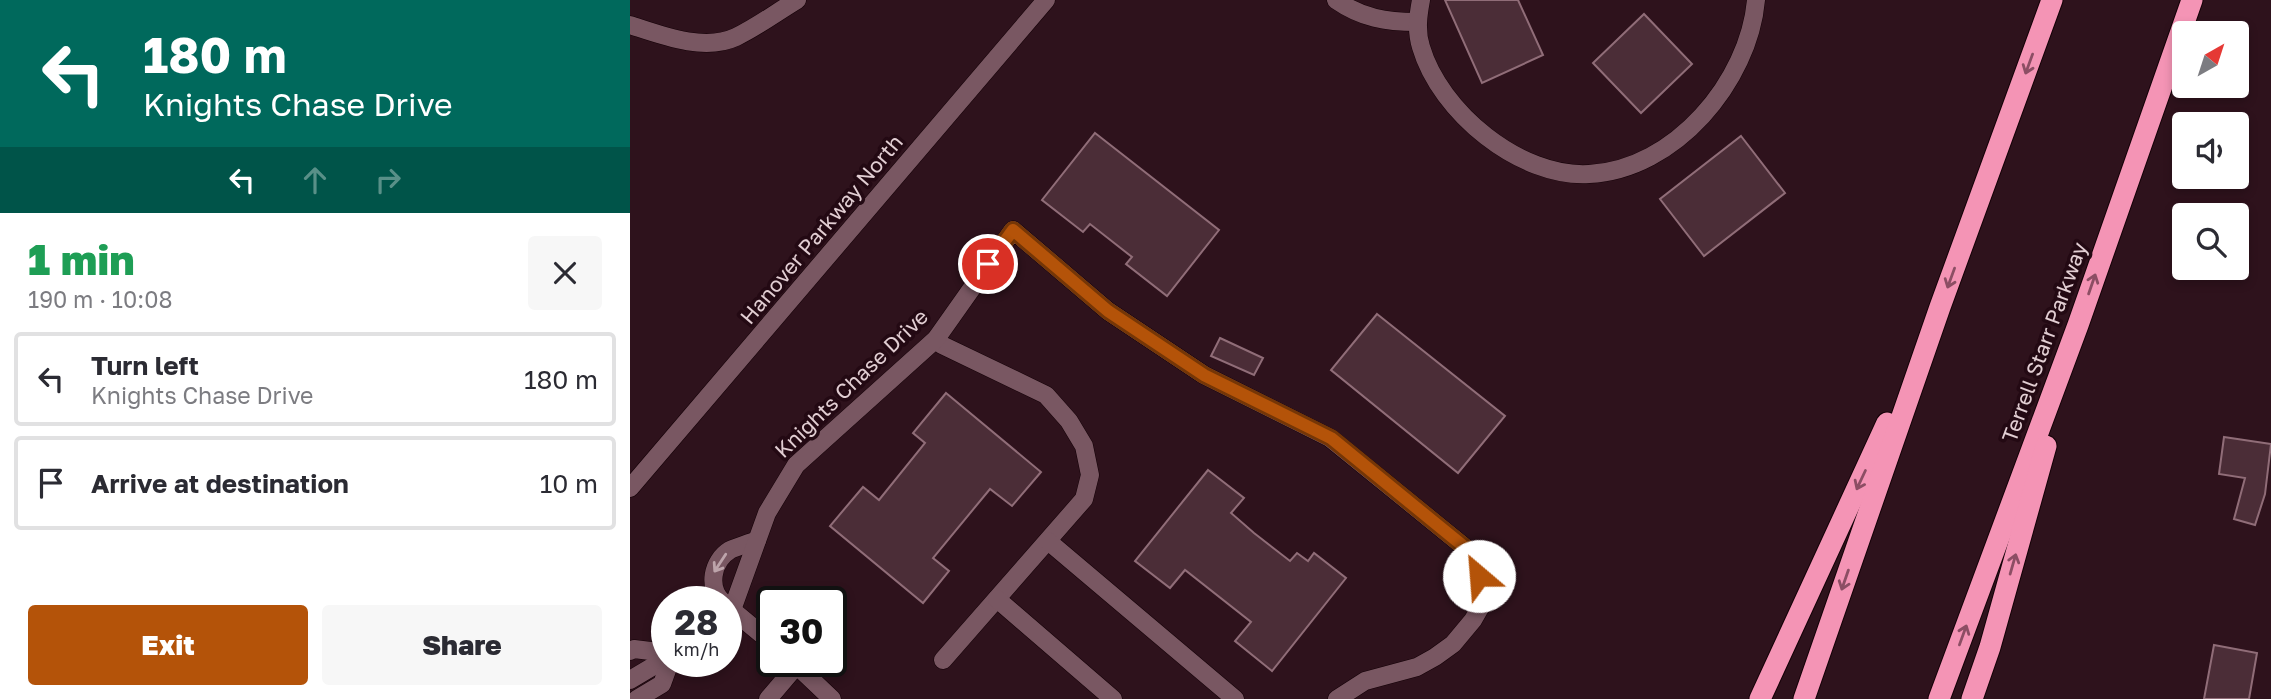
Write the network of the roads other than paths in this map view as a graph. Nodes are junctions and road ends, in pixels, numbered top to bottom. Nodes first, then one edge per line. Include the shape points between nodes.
1 (797, 0) edge
2 (1046, 0) edge
3 (1336, 0) edge
4 (1421, 0) edge
5 (1756, 0) edge
6 (2053, 0) edge
7 (2192, 0) edge
8 (1417, 22) junction
9 (630, 25) edge
10 (1940, 307) junction
11 (2078, 325) junction
12 (936, 339) junction
13 (630, 488) edge
14 (757, 540) junction
15 (1048, 541) junction
16 (714, 586) edge
17 (737, 586) edge
18 (997, 599) junction
19 (742, 620) edge
20 (756, 631) edge
21 (630, 651) edge
22 (651, 654) edge
23 (943, 660) dead end
24 (651, 668) edge
25 (664, 677) edge
26 (784, 677) edge
27 (809, 677) edge
28 (630, 680) edge
29 (637, 699) edge
30 (768, 699) edge
31 (832, 699) edge
32 (1113, 699) edge
33 (1235, 699) edge
34 (1336, 699) edge
35 (1760, 699) edge
36 (1804, 699) edge
37 (1939, 699) edge
38 (1972, 699) edge

1 - 9 street via 734,38 712,42 668,38
2 - 13 street, Hanover Parkway North
3 - 8 street via 1355,13 1384,22
4 - 8 street
5 - 8 street via 1744,54 1704,116 1650,155 1589,174 1531,164 1457,109 1436,81 1421,47
6 -> 10 highway
11 -> 7 highway, Terrell Starr Parkway
10 -> 35 highway
10 -> 36 highway
37 -> 11 highway, Terrell Starr Parkway
38 -> 11 highway
12 - 14 street, Knights Chase Drive via 796,465 779,488
12 - 15 street via 1046,395 1084,446 1090,475 1084,499
12 - 34 street, Knights Chase Drive via 1013,230 1108,311 1204,375 1331,438 1473,554 1485,599 1453,644 1417,667 1365,681
14 -> 16 street via 728,551 712,578
14 - 17 street, Knights Chase Drive
15 - 18 street
15 - 33 street
18 - 23 street
18 - 32 street
19 - 20 street
21 - 22 street
24 - 28 street
25 - 29 street via 662,684
26 - 30 street
27 - 31 street

